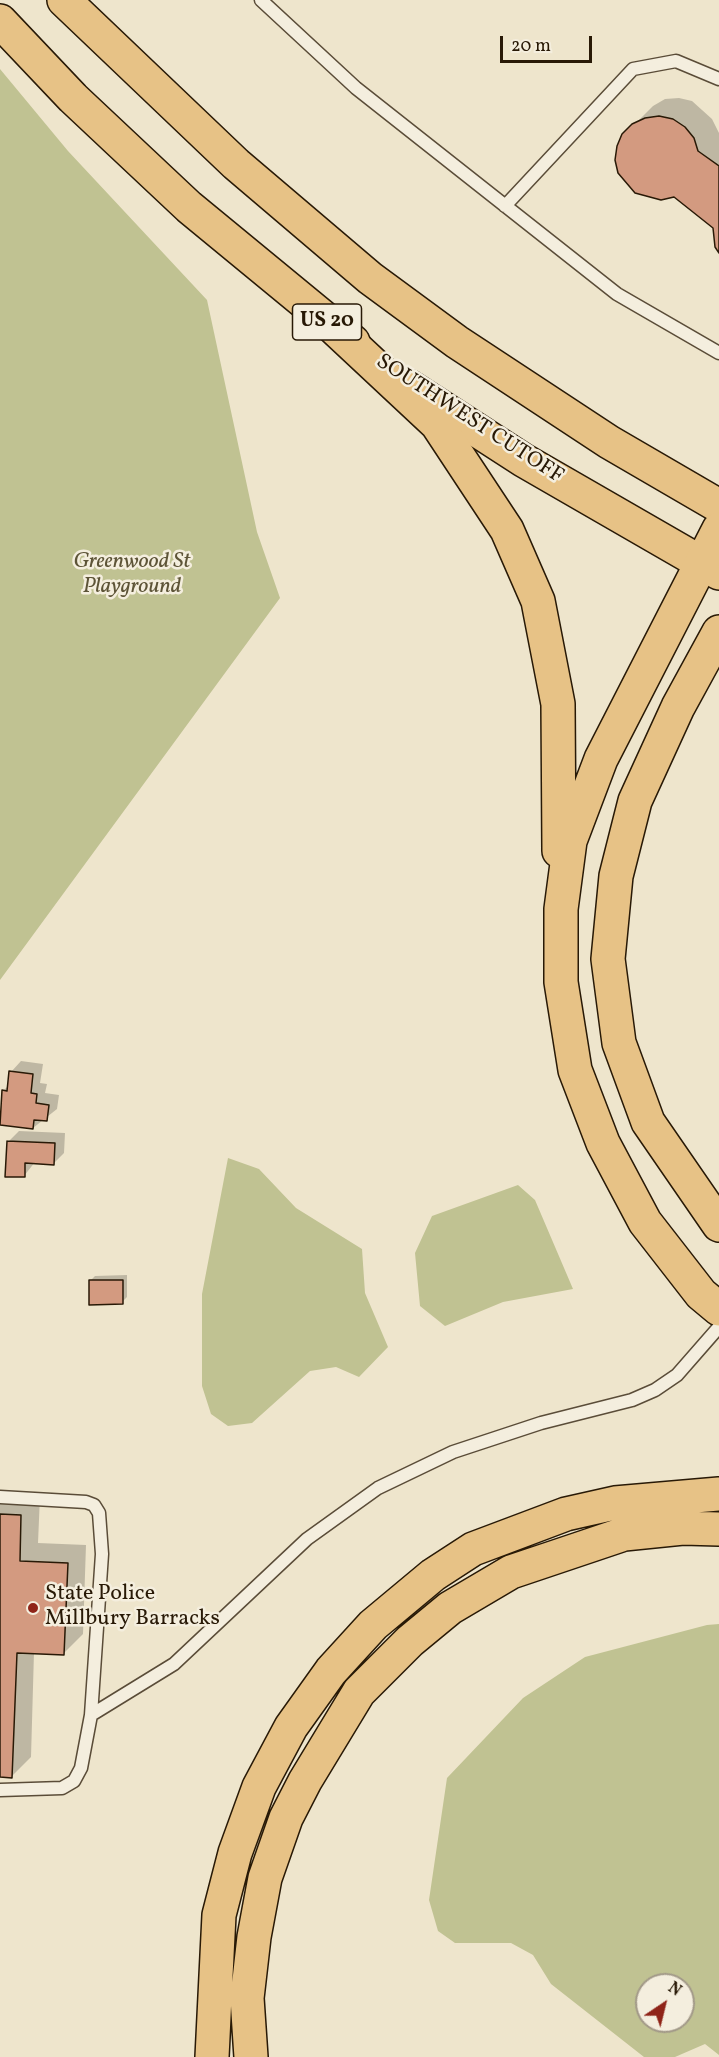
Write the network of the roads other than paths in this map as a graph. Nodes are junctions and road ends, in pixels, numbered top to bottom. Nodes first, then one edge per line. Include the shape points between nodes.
1 (64, 0) edge
2 (261, 0) edge
3 (0, 21) edge
4 (719, 79) edge
5 (505, 206) junction
6 (330, 324) junction
7 (719, 353) edge
8 (719, 506) edge
9 (719, 529) edge
10 (710, 568) edge
11 (719, 632) edge
12 (561, 909) junction
13 (719, 1225) edge
14 (719, 1309) edge
15 (719, 1327) edge
16 (719, 1494) edge
17 (0, 1497) edge
18 (719, 1529) edge
19 (91, 1715) junction
20 (0, 1790) edge
21 (212, 2057) edge
22 (251, 2057) edge

1 - 8 main road, US 20 via 236,164 370,278 457,342 609,442
2 - 5 lane via 356,88
3 - 6 main road, SOUTHWEST CUTOFF / US 20 via 73,98 189,207
4 - 5 lane via 676,61 633,69
5 - 7 lane via 617,294
6 - 10 main road, SOUTHWEST CUTOFF / US 20 via 417,392 513,454
6 - 12 main road via 443,433 507,530 538,601 558,704
9 - 10 main road
10 - 12 main road via 602,759 570,841
11 - 13 main road via 678,707 635,801 616,876 608,959 619,1043 648,1122
12 - 14 main road via 561,982 575,1070 603,1143 645,1222 701,1294
15 - 19 lane via 677,1375 655,1390 453,1452 378,1488 307,1539 174,1664
16 - 21 main road via 615,1503 576,1511 473,1549 433,1575 373,1625 331,1671 291,1727 264,1777 235,1853 219,1915
17 - 19 lane via 86,1502 99,1513 102,1554
18 - 22 main road via 624,1534 511,1572 450,1608 359,1692 300,1790 265,1878 248,1998
19 - 20 lane via 81,1768 74,1781 63,1788

